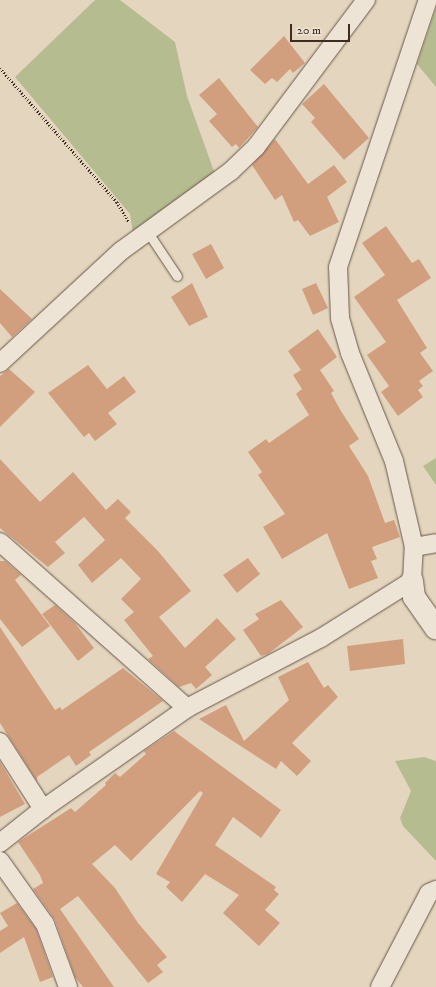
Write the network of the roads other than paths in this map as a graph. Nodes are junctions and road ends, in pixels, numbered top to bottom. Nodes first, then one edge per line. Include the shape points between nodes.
1 (366, 0) edge
2 (428, 0) edge
3 (148, 231) junction
4 (177, 276) dead end
5 (0, 363) edge
6 (0, 542) edge
7 (436, 543) edge
8 (414, 547) junction
9 (412, 581) junction
10 (436, 628) edge
11 (187, 708) junction
12 (0, 742) edge
13 (42, 809) junction
14 (0, 843) edge
15 (0, 861) edge
16 (436, 890) edge
17 (68, 987) edge
18 (380, 987) edge

1 - 3 street via 256,147 231,171
2 - 8 street via 338,267 340,318 350,353 394,462
3 - 4 lane
3 - 5 street via 121,251
6 - 11 street
7 - 8 street
8 - 9 street
9 - 10 street via 414,597
9 - 11 street via 327,634
11 - 13 street
12 - 13 street
13 - 14 street
15 - 17 street via 45,924
16 - 18 street via 429,893

